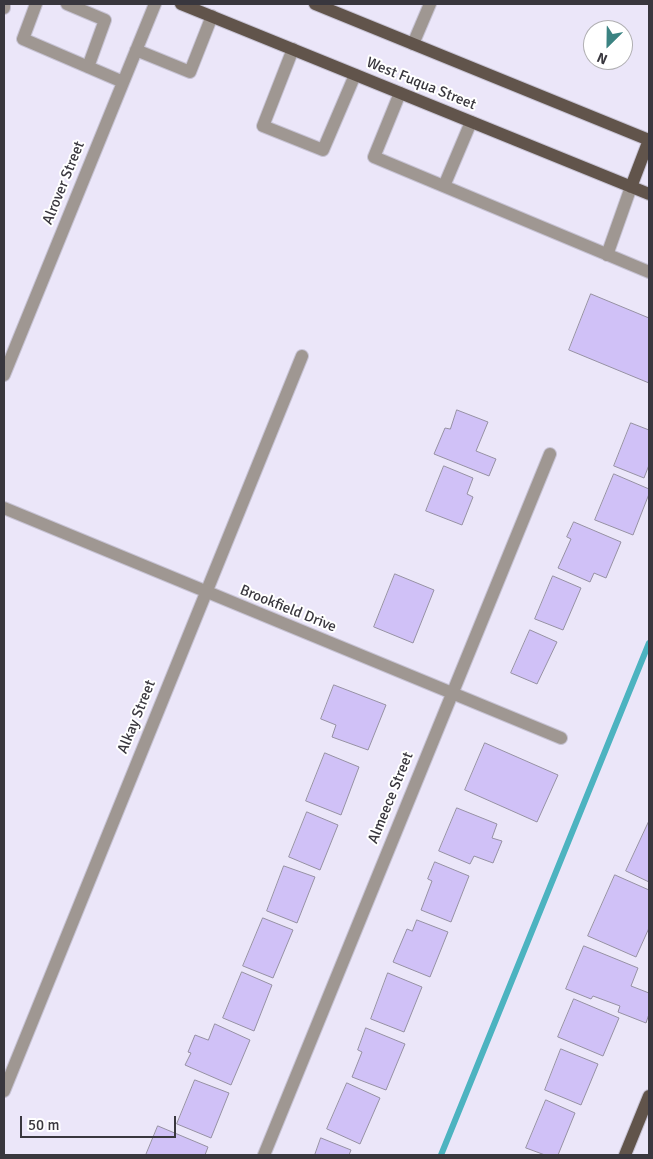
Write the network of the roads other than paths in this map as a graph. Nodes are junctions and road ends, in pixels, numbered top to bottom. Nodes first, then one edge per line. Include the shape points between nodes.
1 (4, 4) edge
2 (36, 4) edge
3 (67, 4) edge
4 (155, 4) edge
5 (181, 4) edge
6 (314, 4) edge
7 (430, 4) edge
8 (84, 7) edge
9 (4, 8) edge
10 (212, 16) junction
11 (413, 44) junction
12 (293, 49) junction
13 (136, 50) junction
14 (88, 67) junction
15 (355, 75) junction
16 (123, 82) junction
17 (400, 93) junction
18 (471, 122) junction
19 (649, 140) edge
20 (444, 186) junction
21 (631, 187) junction
22 (649, 194) edge
23 (607, 255) junction
24 (649, 272) edge
25 (302, 356) dead end
26 (4, 375) edge
27 (550, 454) dead end
28 (4, 508) edge
29 (205, 593) junction
30 (452, 692) junction
31 (561, 738) dead end
32 (4, 1091) edge
33 (649, 1096) edge
34 (264, 1155) edge
35 (625, 1155) edge

1 - 9 street
2 - 14 street via 22,39
3 - 8 street
4 - 13 street, Alrover Street
5 - 10 main road, West Fuqua Street
6 - 11 main road
7 - 11 street
8 - 14 street via 105,20
10 - 12 main road, West Fuqua Street
10 - 13 street via 190,72
11 - 19 main road
12 - 15 main road, West Fuqua Street
12 - 15 street via 263,126 323,150
13 - 16 street, Alrover Street
14 - 16 street
15 - 17 main road, West Fuqua Street
16 - 26 street, Alrover Street
17 - 18 main road, West Fuqua Street
17 - 20 street via 374,157
18 - 20 street
18 - 21 main road, West Fuqua Street
19 - 21 main road
20 - 23 street
21 - 22 main road, West Fuqua Street
21 - 23 street
23 - 24 street
25 - 29 street, Alkay Street
27 - 30 street, Almeece Street
28 - 29 street, Brookfield Drive
29 - 30 street, Brookfield Drive
29 - 32 street, Alkay Street
30 - 31 street, Brookfield Drive
30 - 34 street, Almeece Street
33 - 35 main road

